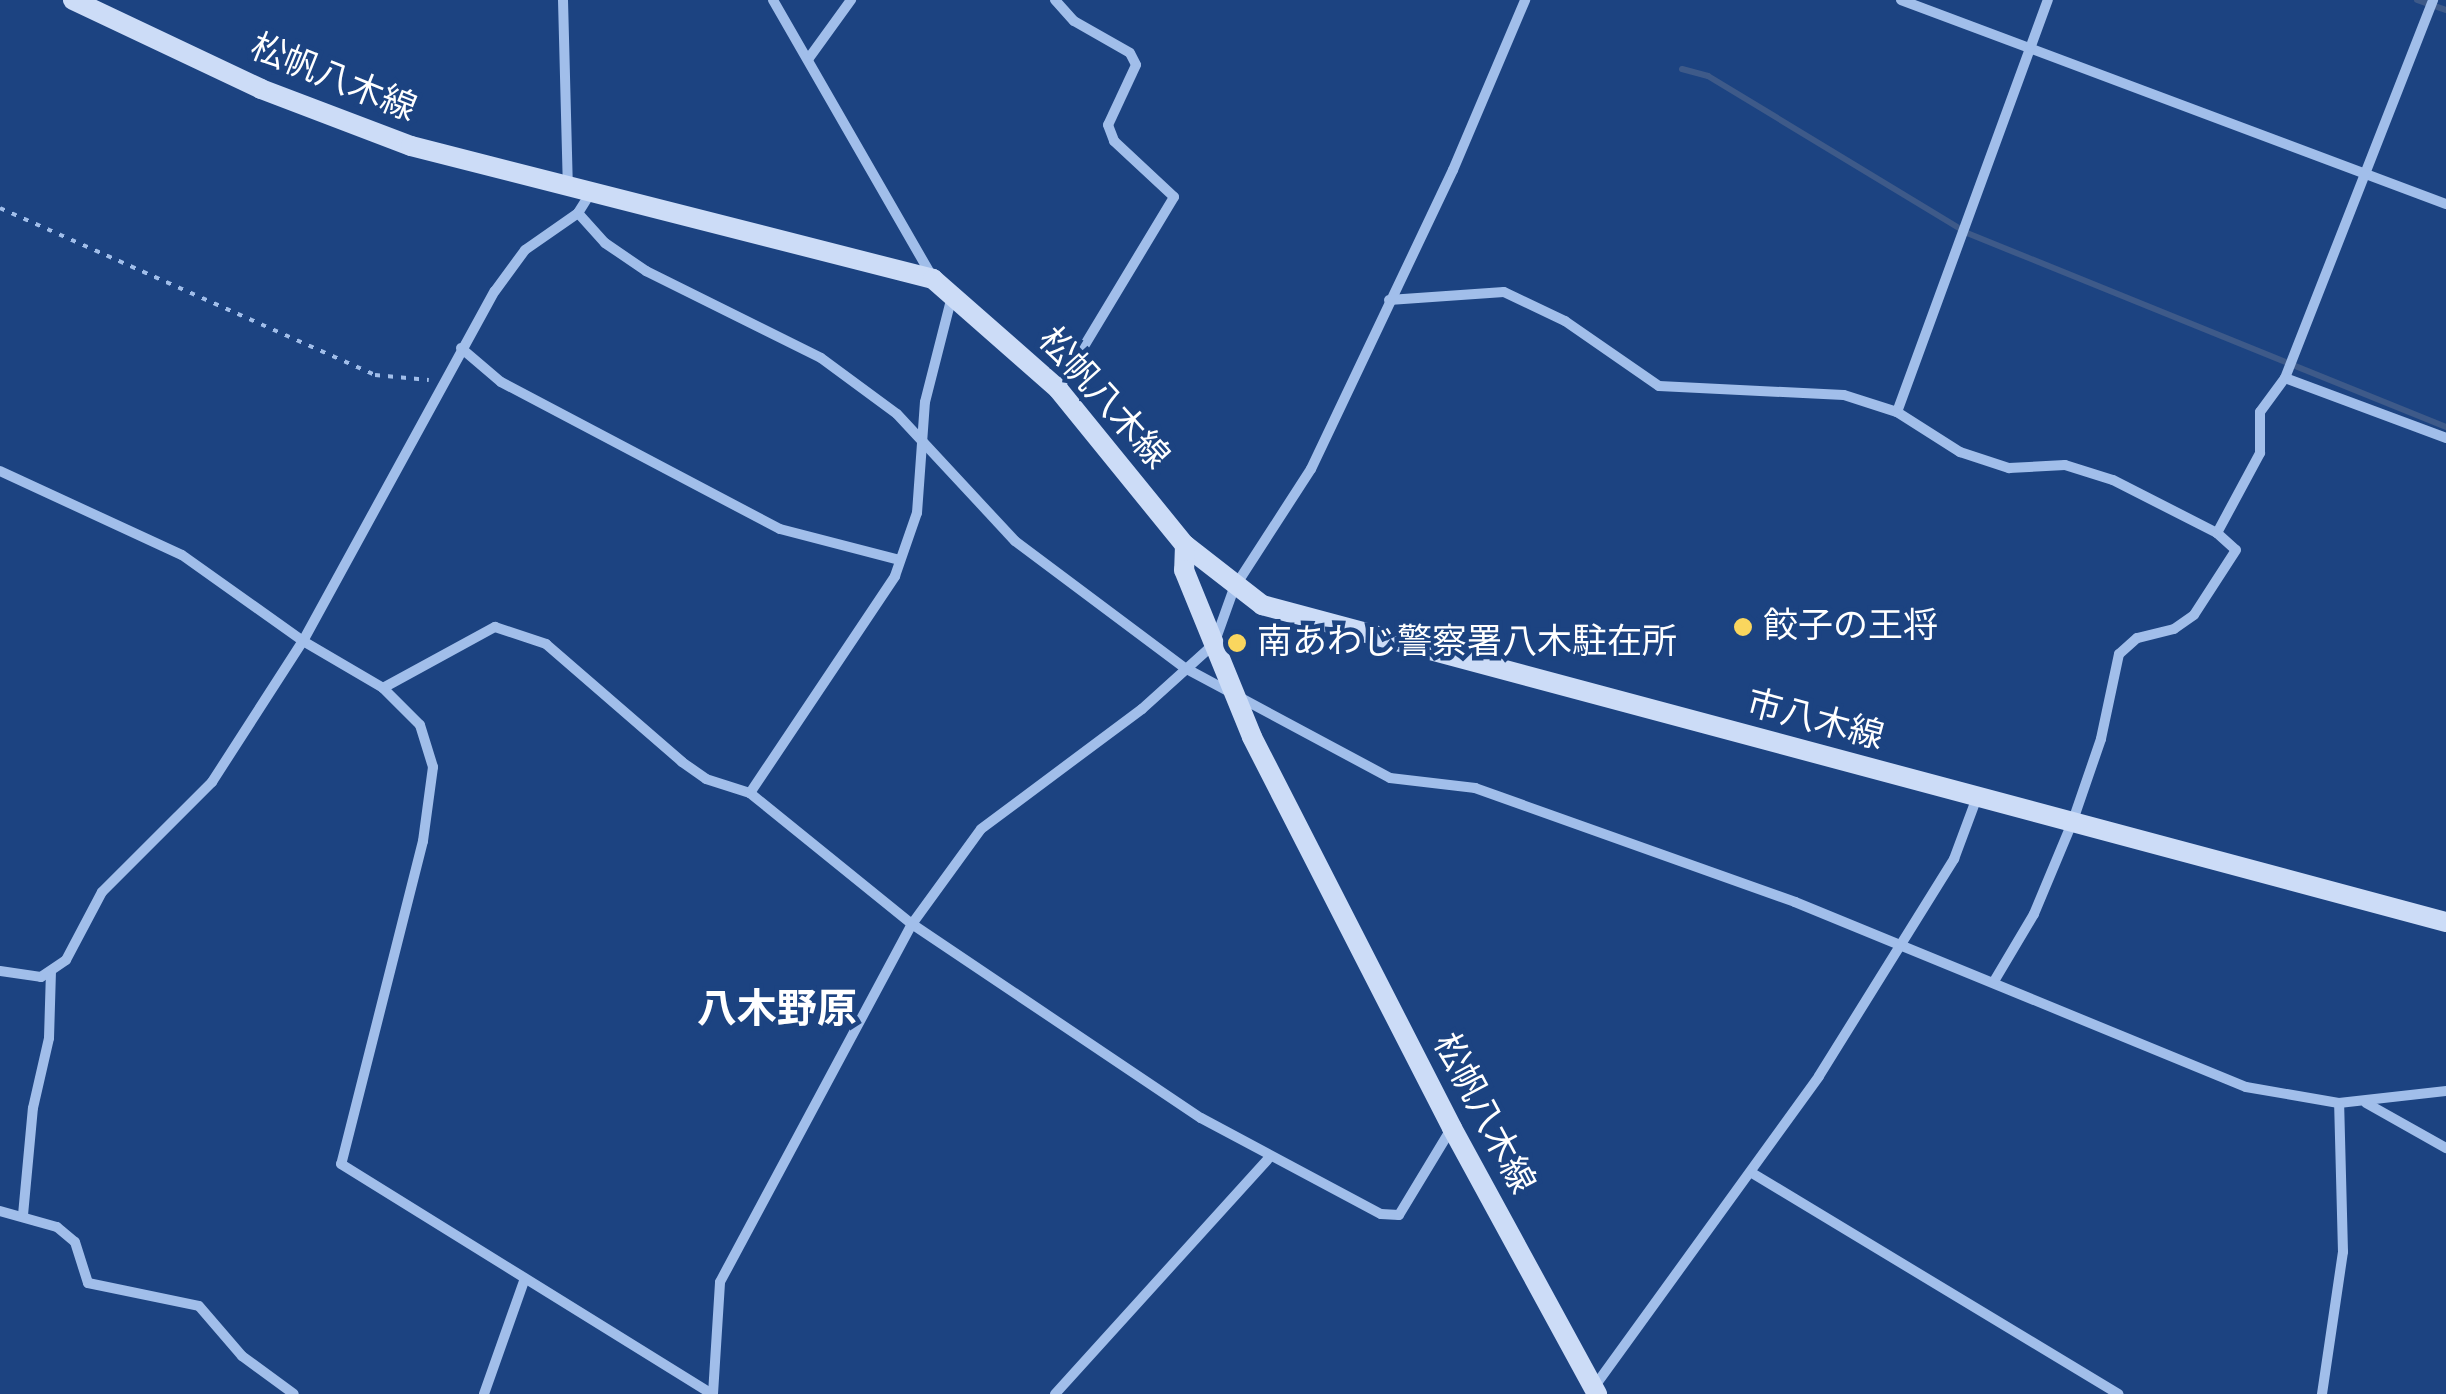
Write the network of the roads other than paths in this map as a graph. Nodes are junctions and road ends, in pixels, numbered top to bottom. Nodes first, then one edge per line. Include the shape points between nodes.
1 (74, 0) edge
2 (562, 0) edge
3 (773, 0) edge
4 (851, 0) edge
5 (1055, 0) edge
6 (1524, 0) edge
7 (1901, 0) edge
8 (2048, 0) edge
9 (2433, 0) edge
10 (2030, 48) junction
11 (809, 58) junction
12 (2367, 174) junction
13 (568, 189) junction
14 (590, 194) junction
15 (2446, 204) edge
16 (578, 213) junction
17 (933, 280) junction
18 (953, 294) junction
19 (1388, 300) junction
20 (461, 348) junction
21 (2286, 378) junction
22 (1058, 388) junction
23 (1897, 412) junction
24 (2446, 438) edge
25 (924, 447) junction
26 (0, 471) edge
27 (2217, 533) junction
28 (1185, 545) junction
29 (900, 560) junction
30 (1234, 588) junction
31 (303, 641) junction
32 (1214, 644) junction
33 (1186, 668) junction
34 (383, 688) junction
35 (1233, 692) junction
36 (750, 793) junction
37 (1977, 797) junction
38 (2072, 823) junction
39 (2446, 922) edge
40 (912, 924) junction
41 (1901, 946) junction
42 (0, 971) edge
43 (50, 971) junction
44 (1993, 983) junction
45 (2446, 1091) edge
46 (2365, 1102) junction
47 (2339, 1104) junction
48 (1452, 1128) junction
49 (2446, 1148) edge
50 (1270, 1157) junction
51 (1752, 1174) junction
52 (0, 1211) edge
53 (23, 1215) junction
54 (524, 1281) junction
55 (1593, 1392) edge
56 (294, 1394) edge
57 (484, 1394) edge
58 (712, 1394) edge
59 (1055, 1394) edge
60 (2118, 1394) edge
61 (2322, 1394) edge

1 - 13 main road, 松帆八木線 via 333,118
2 - 13 street
3 - 11 street
4 - 11 street
5 - 22 street via 1074,21 1130,54 1136,65 1108,125 1114,141 1174,197
6 - 19 street via 1453,170
7 - 10 street
8 - 10 street
9 - 12 street
10 - 12 street
10 - 23 street
11 - 17 street
12 - 15 street
12 - 21 street
13 - 14 main road, 松帆八木線
14 - 16 street
14 - 17 main road, 松帆八木線
16 - 20 street via 525,250
16 - 25 street via 605,244 646,270 822,358 897,414
17 - 18 main road, 松帆八木線
18 - 22 main road, 松帆八木線
18 - 25 street via 925,402
19 - 23 street via 1504,292 1565,322 1659,386 1844,395
19 - 30 street via 1311,469
20 - 29 street via 501,382 780,529
20 - 31 street
21 - 24 street
21 - 27 street via 2260,412 2260,453
22 - 28 main road, 松帆八木線
23 - 27 street via 1960,452 2010,468 2081,470
25 - 29 street via 917,513
25 - 33 street via 1015,541
26 - 31 street via 182,555
27 - 38 street via 2236,550 2213,592 2174,629 2138,638 2119,654
28 - 30 main road, 市八木線
28 - 32 main road, 松帆八木線 via 1184,570
29 - 36 street via 872,619 792,722
30 - 32 street
30 - 37 main road, 市八木線 via 1262,605 1348,630
31 - 34 street
31 - 43 street via 212,782 102,892 66,960
32 - 33 street
32 - 35 main road, 松帆八木線
33 - 35 street
33 - 40 street via 1142,709 981,829
34 - 36 street via 495,627 546,644 682,762 706,779
34 - 54 street via 420,725 433,767 424,841 341,1164
35 - 41 street via 1282,725 1390,778 1474,788
35 - 48 main road, 松帆八木線
36 - 40 street
37 - 38 main road, 市八木線
37 - 41 street via 1954,860
38 - 39 main road, 市八木線
38 - 44 street via 2034,914
40 - 50 street
40 - 58 street via 720,1282
41 - 44 street
41 - 51 street
42 - 43 street via 41,977
43 - 53 street via 48,1038 33,1108
44 - 47 street via 2246,1087
45 - 46 street
46 - 47 street
46 - 49 street
47 - 61 street via 2344,1252
48 - 50 street via 1399,1215 1382,1214
48 - 55 main road, 松帆八木線
50 - 59 street
51 - 55 street
51 - 60 street
52 - 53 street
53 - 56 street via 75,1242 88,1282 199,1306 242,1356
54 - 57 street
54 - 58 street

